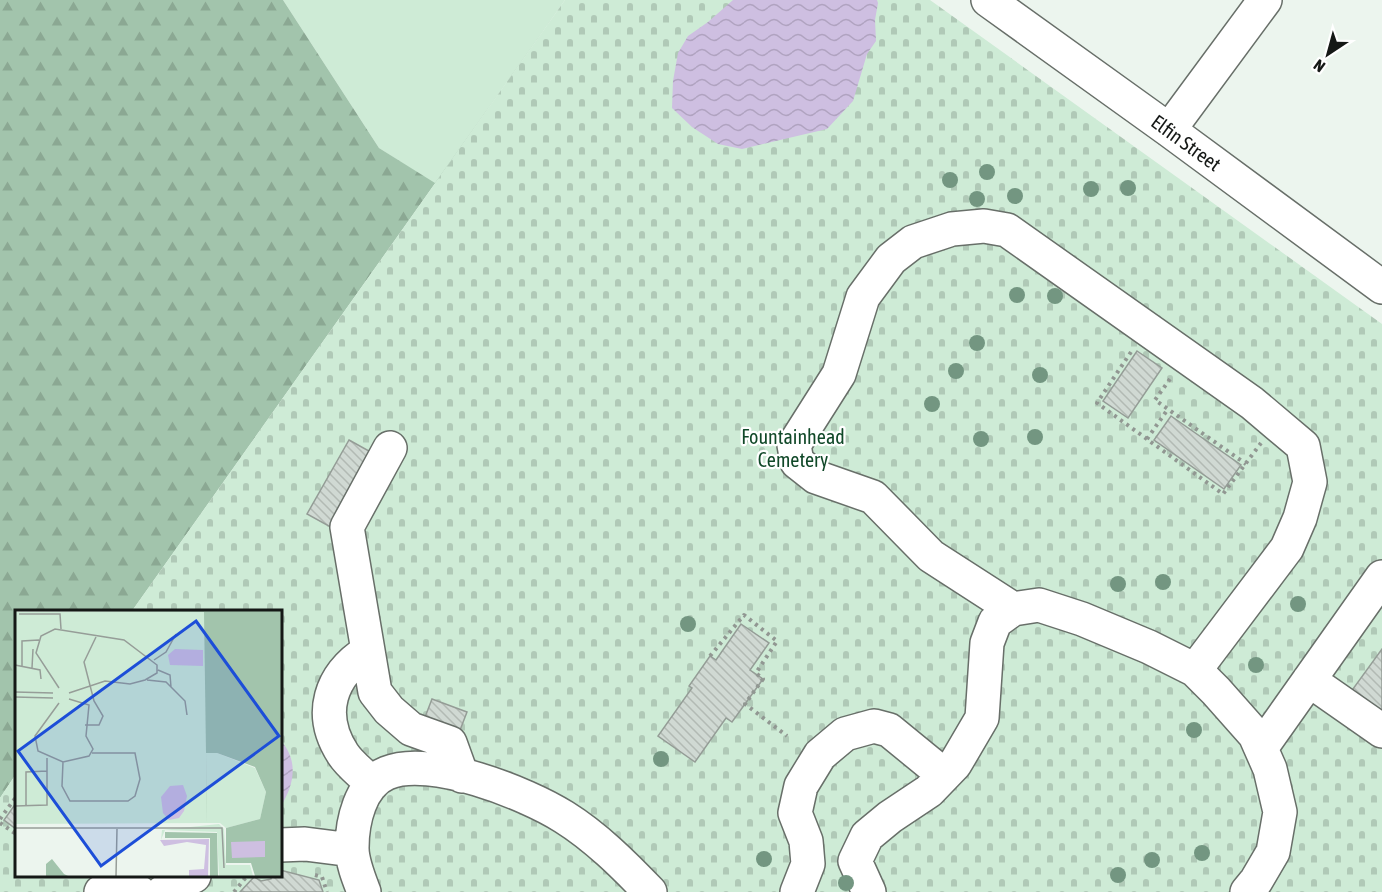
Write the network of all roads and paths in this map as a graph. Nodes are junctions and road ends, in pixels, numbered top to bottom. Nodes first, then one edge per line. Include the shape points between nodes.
1 (988, 0) edge
2 (1265, 0) edge
3 (1169, 130) junction
4 (1382, 288) edge
5 (1137, 322) junction
6 (1186, 357) junction
7 (1168, 409) junction
8 (1276, 423) junction
9 (1147, 439) junction
10 (390, 448) dead end
11 (1246, 464) junction
12 (1382, 577) edge
13 (1013, 609) junction
14 (368, 651) junction
15 (710, 656) dead end
16 (1194, 670) junction
17 (1309, 680) junction
18 (1382, 731) edge
19 (787, 736) dead end
20 (1261, 748) junction
21 (944, 775) junction
22 (462, 776) junction
23 (372, 784) junction
24 (15, 798) edge
25 (0, 821) edge
26 (15, 833) edge
27 (282, 845) edge
28 (352, 850) junction
29 (312, 874) dead end
30 (192, 877) edge
31 (246, 877) edge
32 (101, 892) edge
33 (139, 892) edge
34 (163, 892) edge
35 (234, 892) edge
36 (327, 892) edge
37 (364, 892) edge
38 (650, 892) edge
39 (797, 892) edge
40 (869, 892) edge
41 (1247, 892) edge

1 - 3 street, Elfin Street
2 - 3 street
3 - 4 street, Elfin Street
5 - 6 street
5 - 9 path via 1125,339 1135,346 1097,403
5 - 13 street via 1007,230 984,226 952,229 913,242 891,259 863,297 839,374 794,445 797,462 816,477 873,497 931,556
6 - 7 path via 1155,400
6 - 8 street
7 - 9 path
7 - 11 path
8 - 11 path
8 - 16 street via 1303,447 1310,482 1300,518 1287,548
9 - 11 path via 1223,494
10 - 14 street via 347,527
12 - 17 street
13 - 16 street via 1039,605 1082,619
13 - 21 street via 994,622 987,644 982,718 955,764
14 - 22 street via 375,692 411,729 450,743
14 - 23 street via 343,672 332,692 328,712 344,756
15 - 19 path via 744,615 777,641 756,674 763,679 745,704
16 - 20 street via 1255,735
17 - 18 street
17 - 20 street
20 - 41 street via 1280,812 1273,852
21 - 39 street via 889,730 874,726 845,734 820,756 801,786 795,813 806,842 808,864
21 - 40 street via 929,791 867,836 855,861
22 - 23 street via 420,768 386,773
22 - 38 street via 525,796 565,817 619,860
23 - 28 street via 356,816
24 - 25 path
25 - 26 path
27 - 28 street
28 - 37 street
29 - 36 path via 322,877
30 - 34 street
31 - 35 path
32 - 33 street via 119,886

